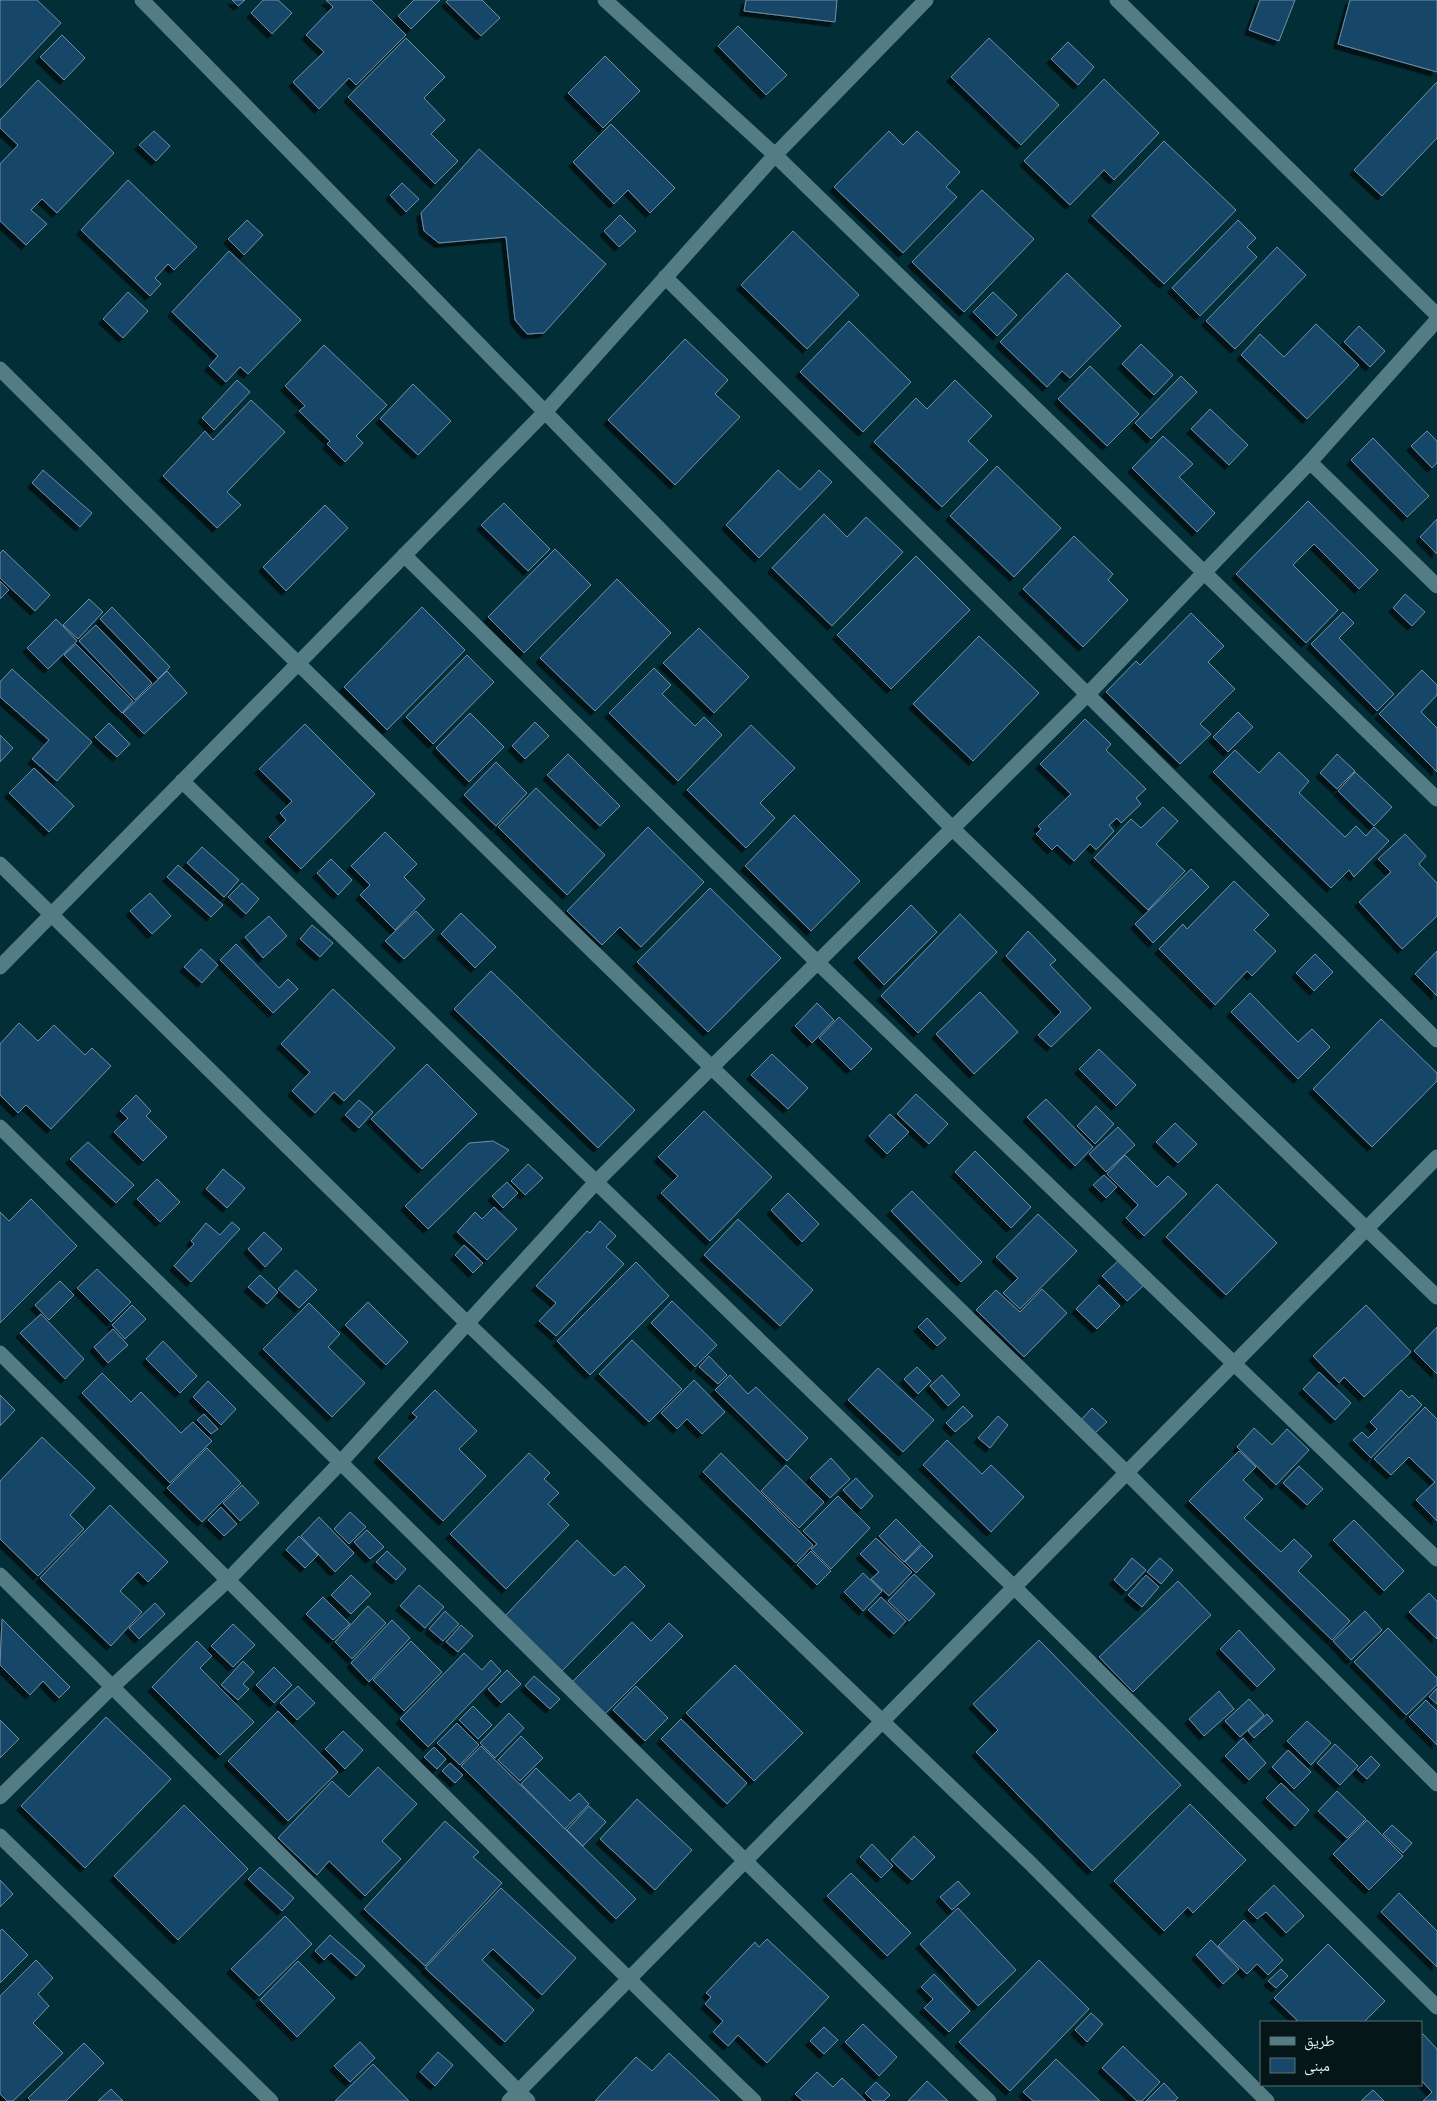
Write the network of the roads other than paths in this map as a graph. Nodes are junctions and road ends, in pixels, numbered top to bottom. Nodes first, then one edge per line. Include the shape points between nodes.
1 (142, 0) edge
2 (605, 0) edge
3 (926, 0) edge
4 (1117, 0) edge
5 (775, 155) junction
6 (666, 277) junction
7 (1437, 315) edge
8 (1437, 320) edge
9 (0, 369) edge
10 (545, 412) junction
11 (1310, 462) junction
12 (404, 555) junction
13 (1206, 572) junction
14 (1437, 586) edge
15 (298, 663) junction
16 (1088, 694) junction
17 (182, 781) junction
18 (1437, 798) edge
19 (953, 829) junction
20 (0, 864) edge
21 (52, 915) junction
22 (817, 962) junction
23 (0, 967) edge
24 (1437, 1040) edge
25 (710, 1066) junction
26 (0, 1128) edge
27 (1437, 1157) edge
28 (596, 1182) junction
29 (1366, 1229) junction
30 (1437, 1296) edge
31 (467, 1323) junction
32 (0, 1353) edge
33 (1234, 1363) junction
34 (340, 1463) junction
35 (1127, 1472) junction
36 (1437, 1559) edge
37 (0, 1575) edge
38 (229, 1579) junction
39 (1014, 1587) junction
40 (112, 1687) junction
41 (883, 1720) junction
42 (1437, 1784) edge
43 (0, 1797) edge
44 (0, 1836) edge
45 (744, 1862) junction
46 (628, 1980) junction
47 (1437, 2007) edge
48 (518, 2098) edge
49 (271, 2101) edge
50 (754, 2101) edge
51 (989, 2101) edge
52 (1267, 2101) edge

1 - 10 street
2 - 5 street
3 - 5 street
4 - 7 street
5 - 6 street
5 - 13 street
6 - 10 street
6 - 16 street
8 - 11 street
9 - 15 street
10 - 12 street
10 - 19 street
11 - 13 street
11 - 14 street
12 - 15 street
12 - 22 street
13 - 16 street
13 - 18 street
15 - 17 street
15 - 25 street
16 - 19 street
16 - 24 street
17 - 21 street
17 - 28 street
19 - 22 street
19 - 29 street
20 - 21 street
21 - 23 street
21 - 31 street
22 - 25 street
22 - 33 street
25 - 28 street
25 - 35 street
26 - 34 street
27 - 29 street
28 - 31 street
28 - 39 street
29 - 30 street
29 - 33 street
31 - 34 street
31 - 41 street
32 - 38 street
33 - 35 street
33 - 36 street
34 - 38 street
34 - 45 street
35 - 39 street
35 - 42 street
37 - 40 street
38 - 40 street
38 - 46 street
39 - 41 street
39 - 47 street
40 - 43 street
40 - 48 street
41 - 45 street
41 - 52 street
44 - 49 street
45 - 46 street
45 - 51 street
46 - 48 street
46 - 50 street

